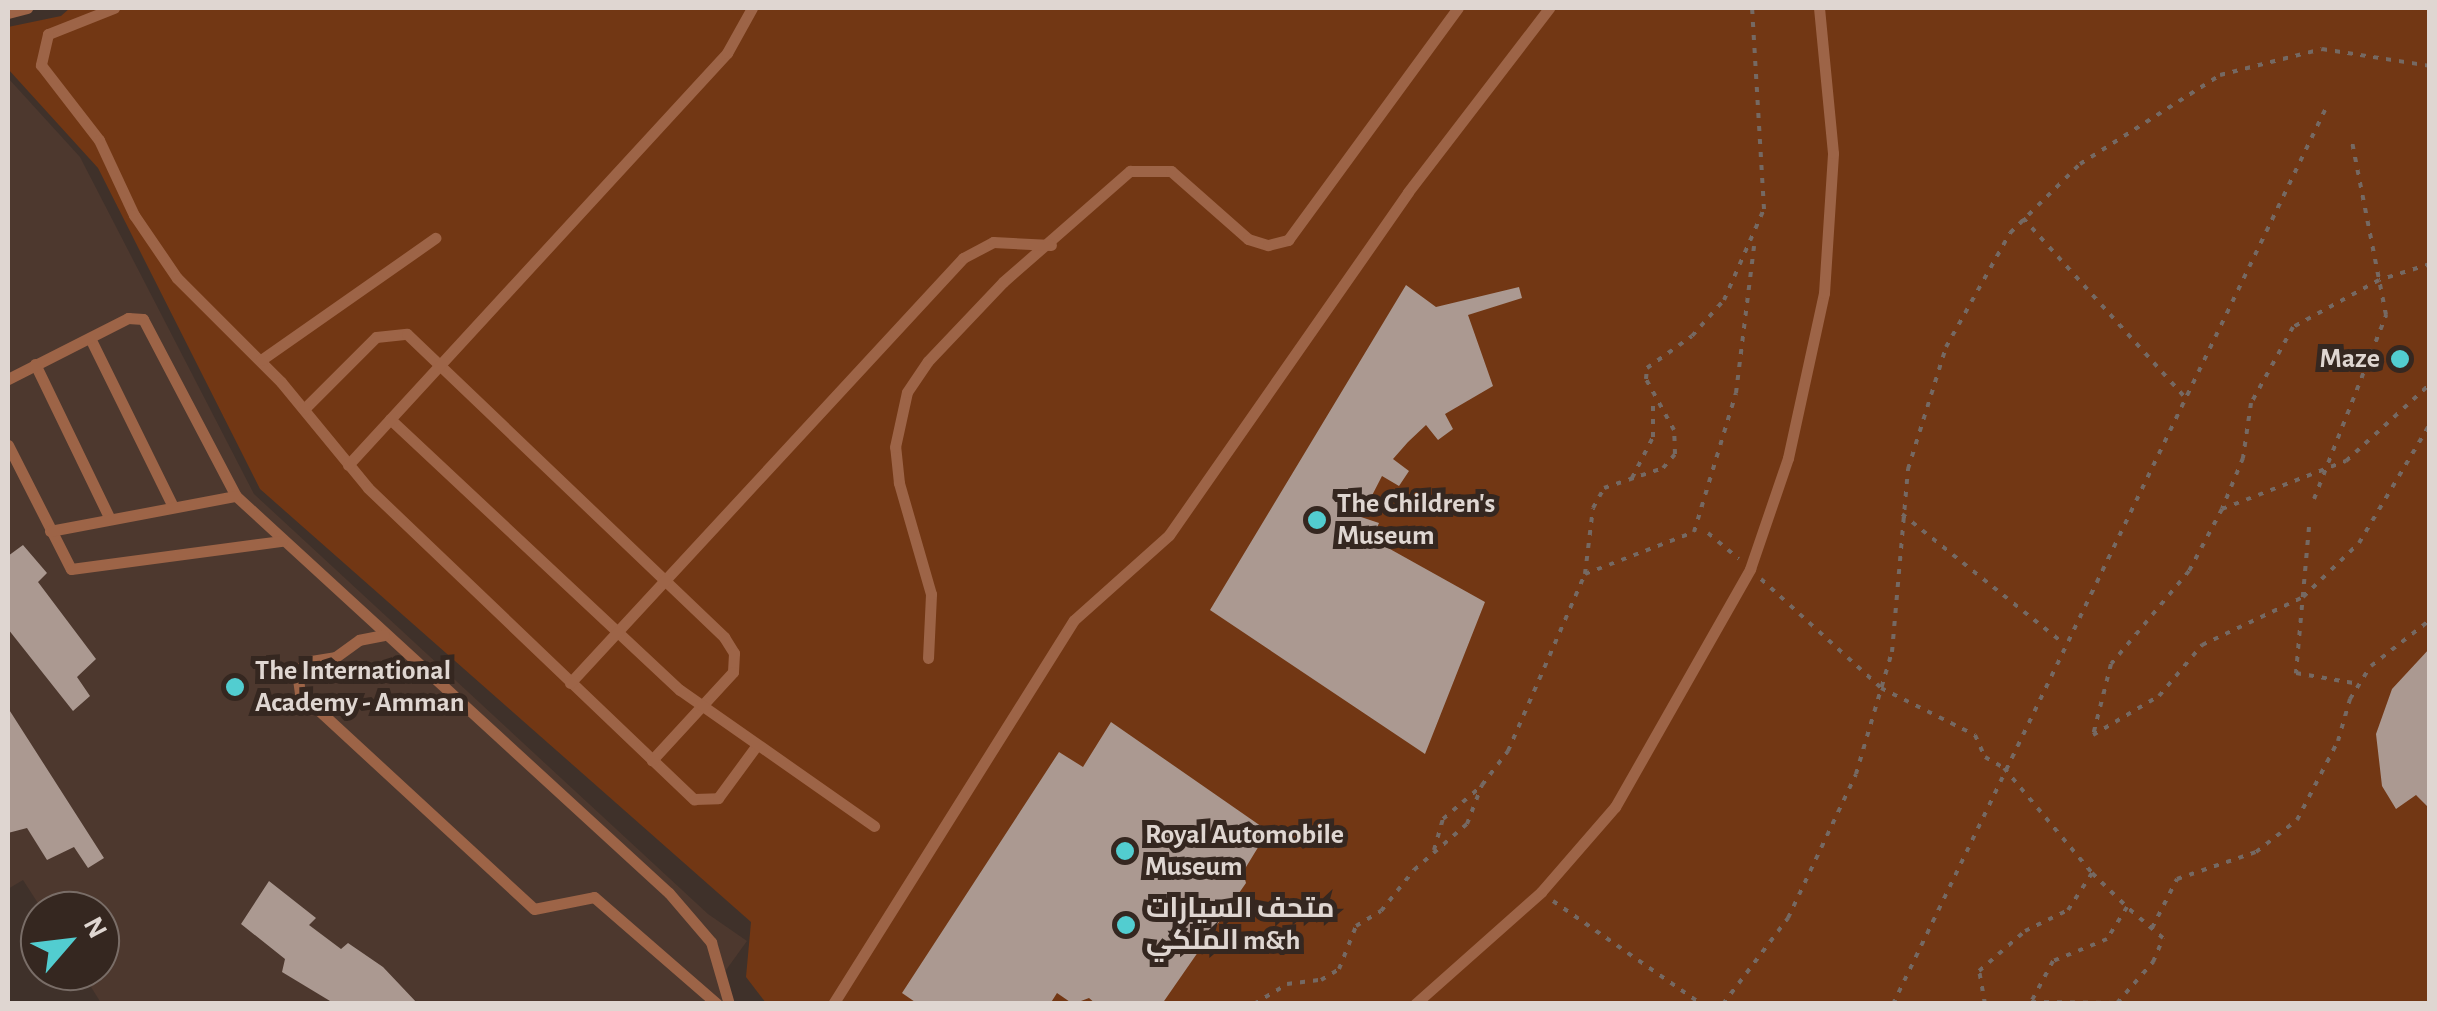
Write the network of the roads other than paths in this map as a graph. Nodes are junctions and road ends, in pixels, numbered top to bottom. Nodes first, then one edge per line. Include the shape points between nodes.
1 (27, 8) edge
2 (114, 8) edge
3 (752, 8) edge
4 (1458, 8) edge
5 (1549, 8) edge
6 (1819, 8) edge
7 (8, 13) edge
8 (436, 238) dead end
9 (1051, 245) junction
10 (90, 338) junction
11 (261, 360) junction
12 (440, 363) junction
13 (35, 364) junction
14 (8, 378) edge
15 (304, 409) junction
16 (390, 418) junction
17 (8, 445) edge
18 (348, 465) junction
19 (236, 496) junction
20 (174, 508) junction
21 (110, 519) junction
22 (50, 531) junction
23 (282, 540) junction
24 (666, 580) junction
25 (619, 630) junction
26 (384, 635) junction
27 (928, 658) dead end
28 (570, 683) junction
29 (702, 708) junction
30 (757, 745) junction
31 (652, 760) junction
32 (874, 826) dead end
33 (717, 1004) edge
34 (729, 1004) edge
35 (832, 1004) edge
36 (1414, 1004) edge

1 - 7 lane
2 - 11 lane via 48,34 41,65 99,140 161,258
3 - 12 lane via 727,54
4 - 9 lane via 1288,240 1258,244 1183,179 1143,167 1118,179
5 - 35 lane via 1424,170 1169,535 1074,620
6 - 36 lane via 1834,153 1824,292 1797,423 1750,569 1615,807 1540,892
8 - 11 lane
9 - 24 lane via 992,242 963,258
9 - 27 lane via 1003,282 928,360 900,409 896,465 932,594
10 - 13 lane
10 - 19 lane via 128,318 144,319
10 - 20 lane
11 - 15 lane
12 - 15 lane via 407,334 386,333
12 - 16 lane
12 - 24 lane
13 - 14 lane
13 - 21 lane
15 - 18 lane
16 - 18 lane
16 - 25 lane
17 - 22 lane
18 - 28 lane
19 - 20 lane
19 - 23 lane
20 - 21 lane
21 - 22 lane
22 - 23 lane via 71,569
23 - 26 lane
24 - 25 lane
24 - 29 lane via 734,653 732,672
25 - 28 lane
25 - 29 lane
26 - 33 lane via 358,640 336,657 306,662 297,672 300,694 534,909 594,897
26 - 34 lane via 669,893 711,942
28 - 31 lane
29 - 30 lane
29 - 31 lane
30 - 31 lane via 722,794 706,802
30 - 32 lane

